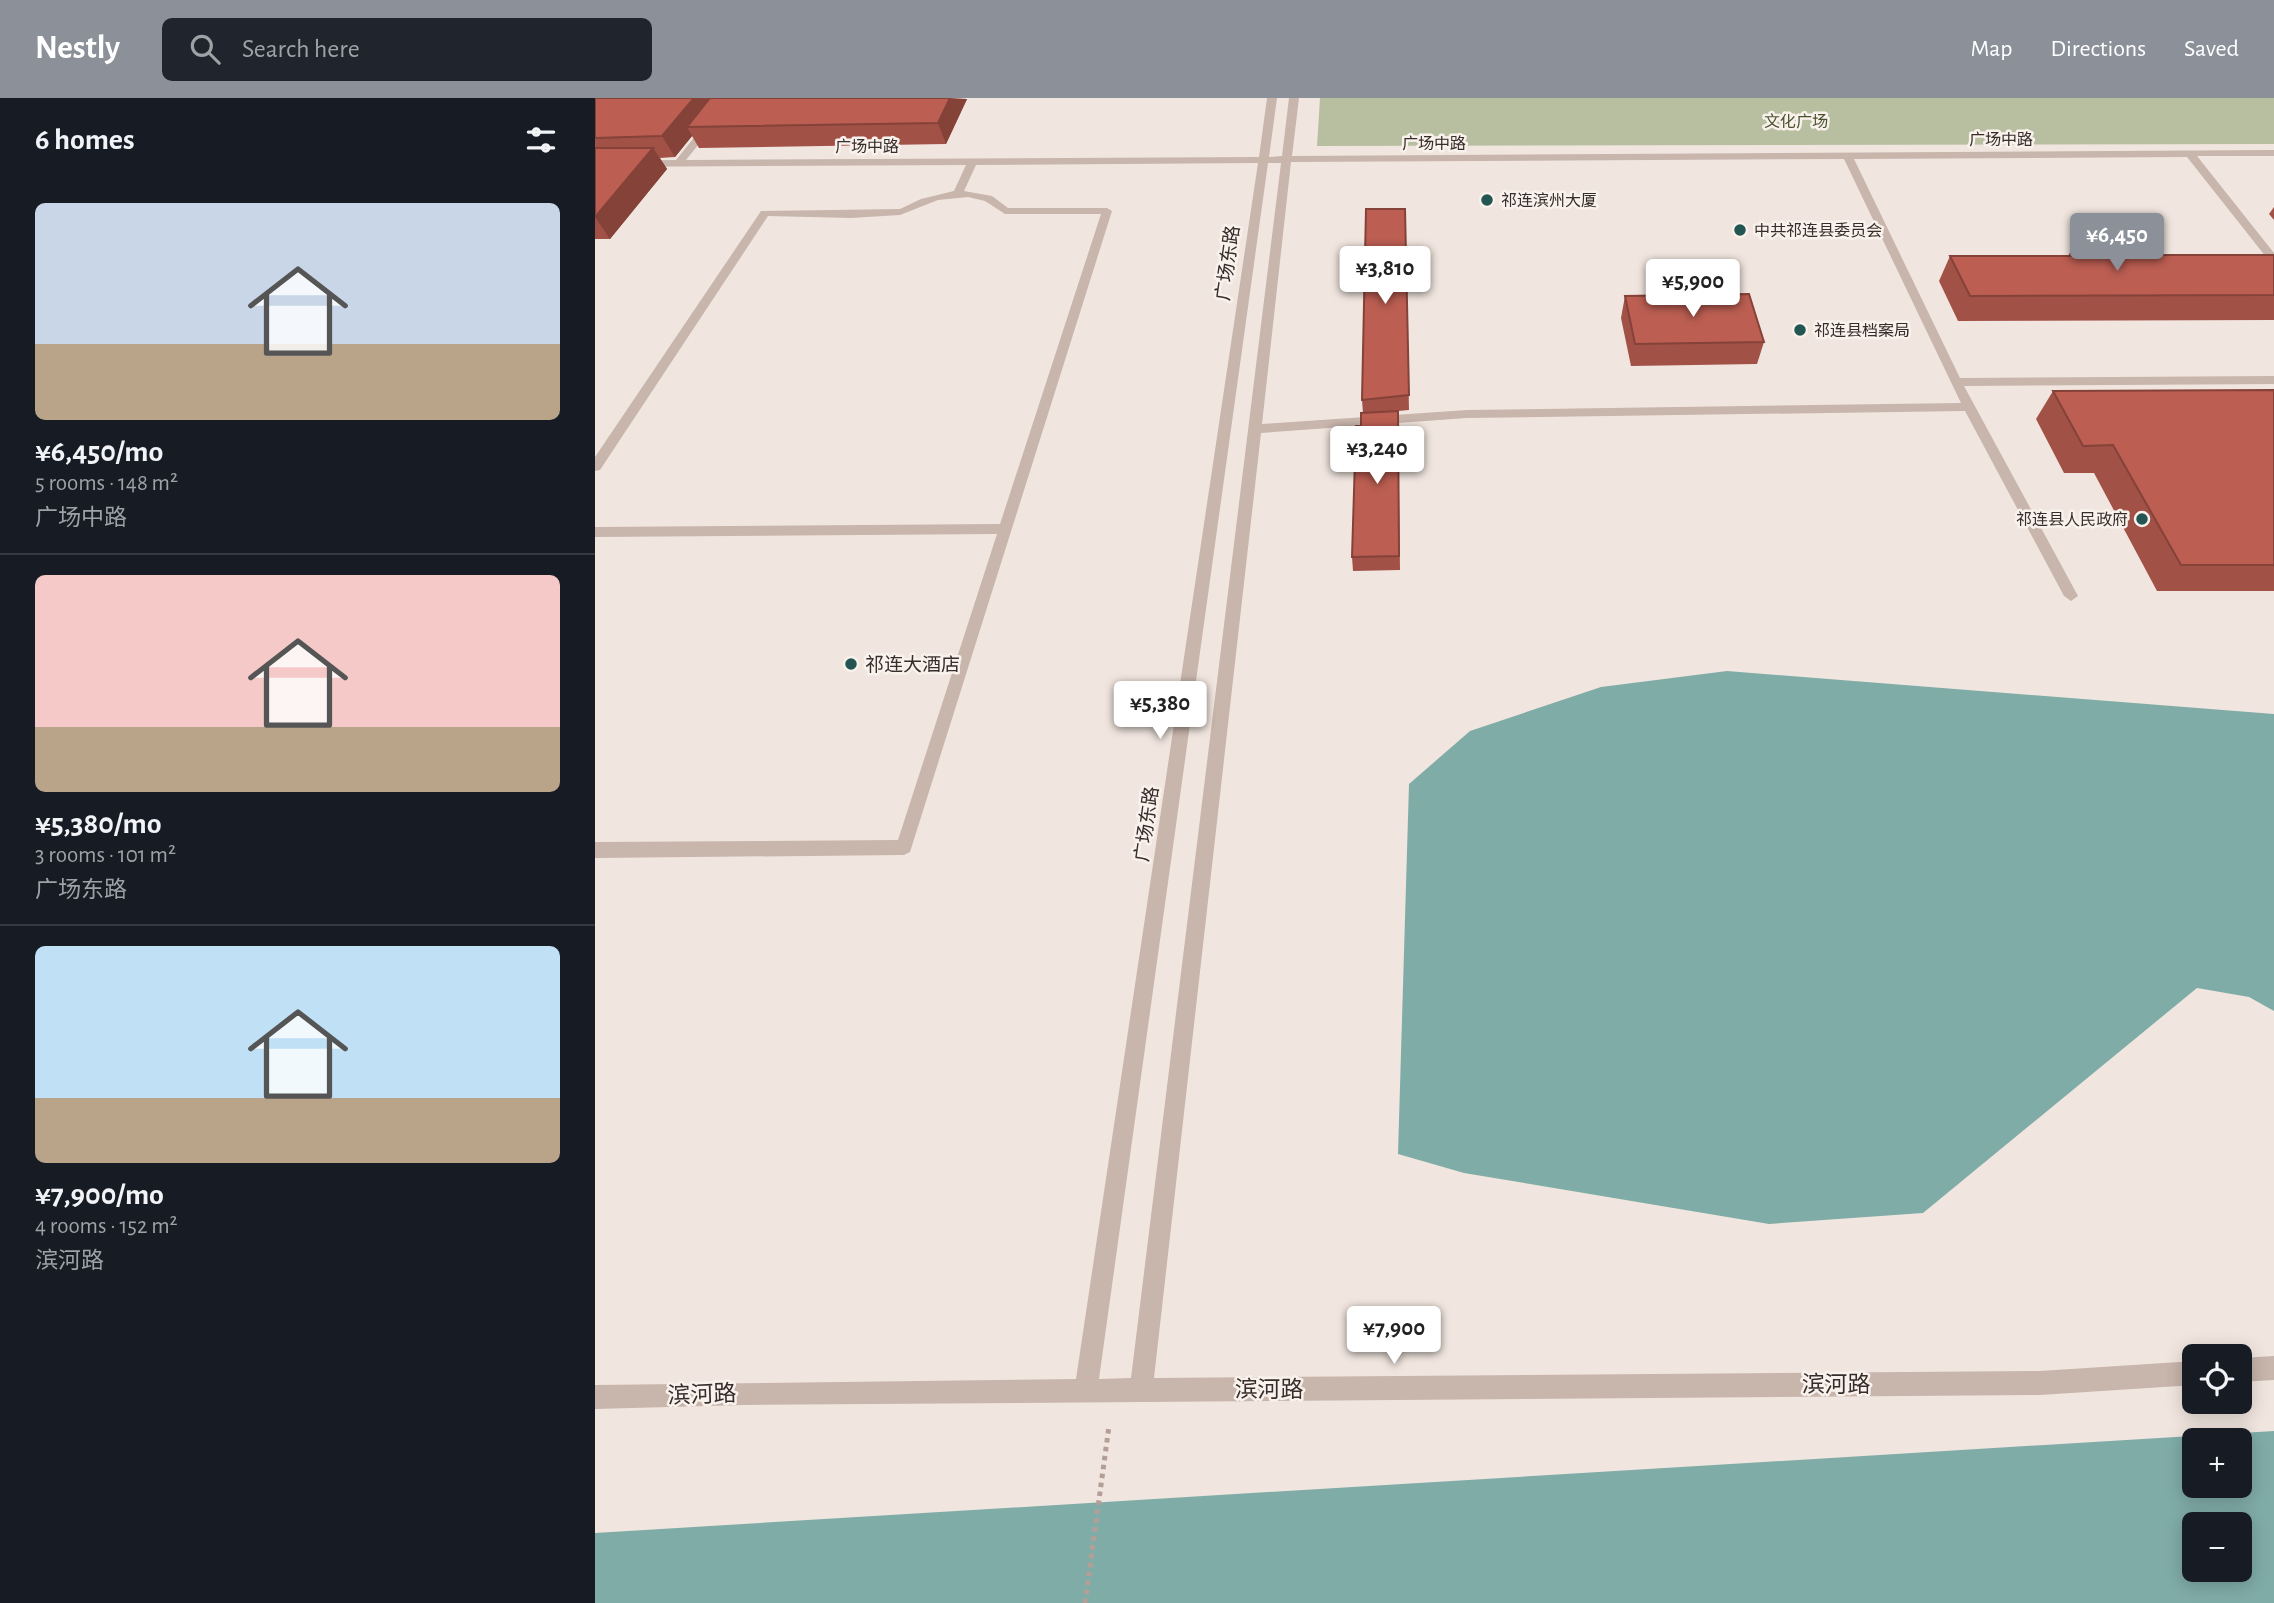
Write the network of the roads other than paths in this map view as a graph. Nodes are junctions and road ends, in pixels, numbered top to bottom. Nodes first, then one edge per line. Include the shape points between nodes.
1 (731, 98) edge
2 (1272, 98) edge
3 (1294, 98) edge
4 (2274, 153) edge
5 (2190, 154) junction
6 (1848, 156) junction
7 (1286, 159) junction
8 (1263, 160) junction
9 (973, 162) junction
10 (679, 163) junction
11 (595, 164) edge
12 (957, 195) junction
13 (2274, 260) edge
14 (2274, 380) edge
15 (1956, 382) junction
16 (1969, 407) junction
17 (1255, 429) junction
18 (595, 467) edge
19 (1006, 529) junction
20 (600, 532) edge
21 (595, 549) edge
22 (2071, 596) dead end
23 (595, 850) edge
24 (2274, 1367) edge
25 (2252, 1369) edge
26 (2182, 1374) edge
27 (1086, 1390) junction
28 (1141, 1390) junction
29 (595, 1397) edge

1 - 10 street
2 - 8 street, 广场东路
3 - 7 street
4 - 5 street, 广场中路
5 - 6 street, 广场中路
5 - 13 street
6 - 7 street, 广场中路
6 - 15 street
7 - 8 street, 广场中路
7 - 17 street
8 - 9 street, 广场中路
8 - 27 street, 广场东路
9 - 10 street, 广场中路
9 - 12 street
10 - 11 street, 广场中路
12 - 18 street via 927,200 903,212 765,213
12 - 19 street via 993,200 1005,211 1107,211
14 - 15 street
15 - 16 street
16 - 17 street via 1467,414
16 - 22 street
17 - 28 street
19 - 20 street
19 - 23 street via 904,847
20 - 21 street
24 - 25 street
26 - 28 street, 滨河路 via 2040,1383
27 - 28 street, 滨河路
27 - 29 street, 滨河路

